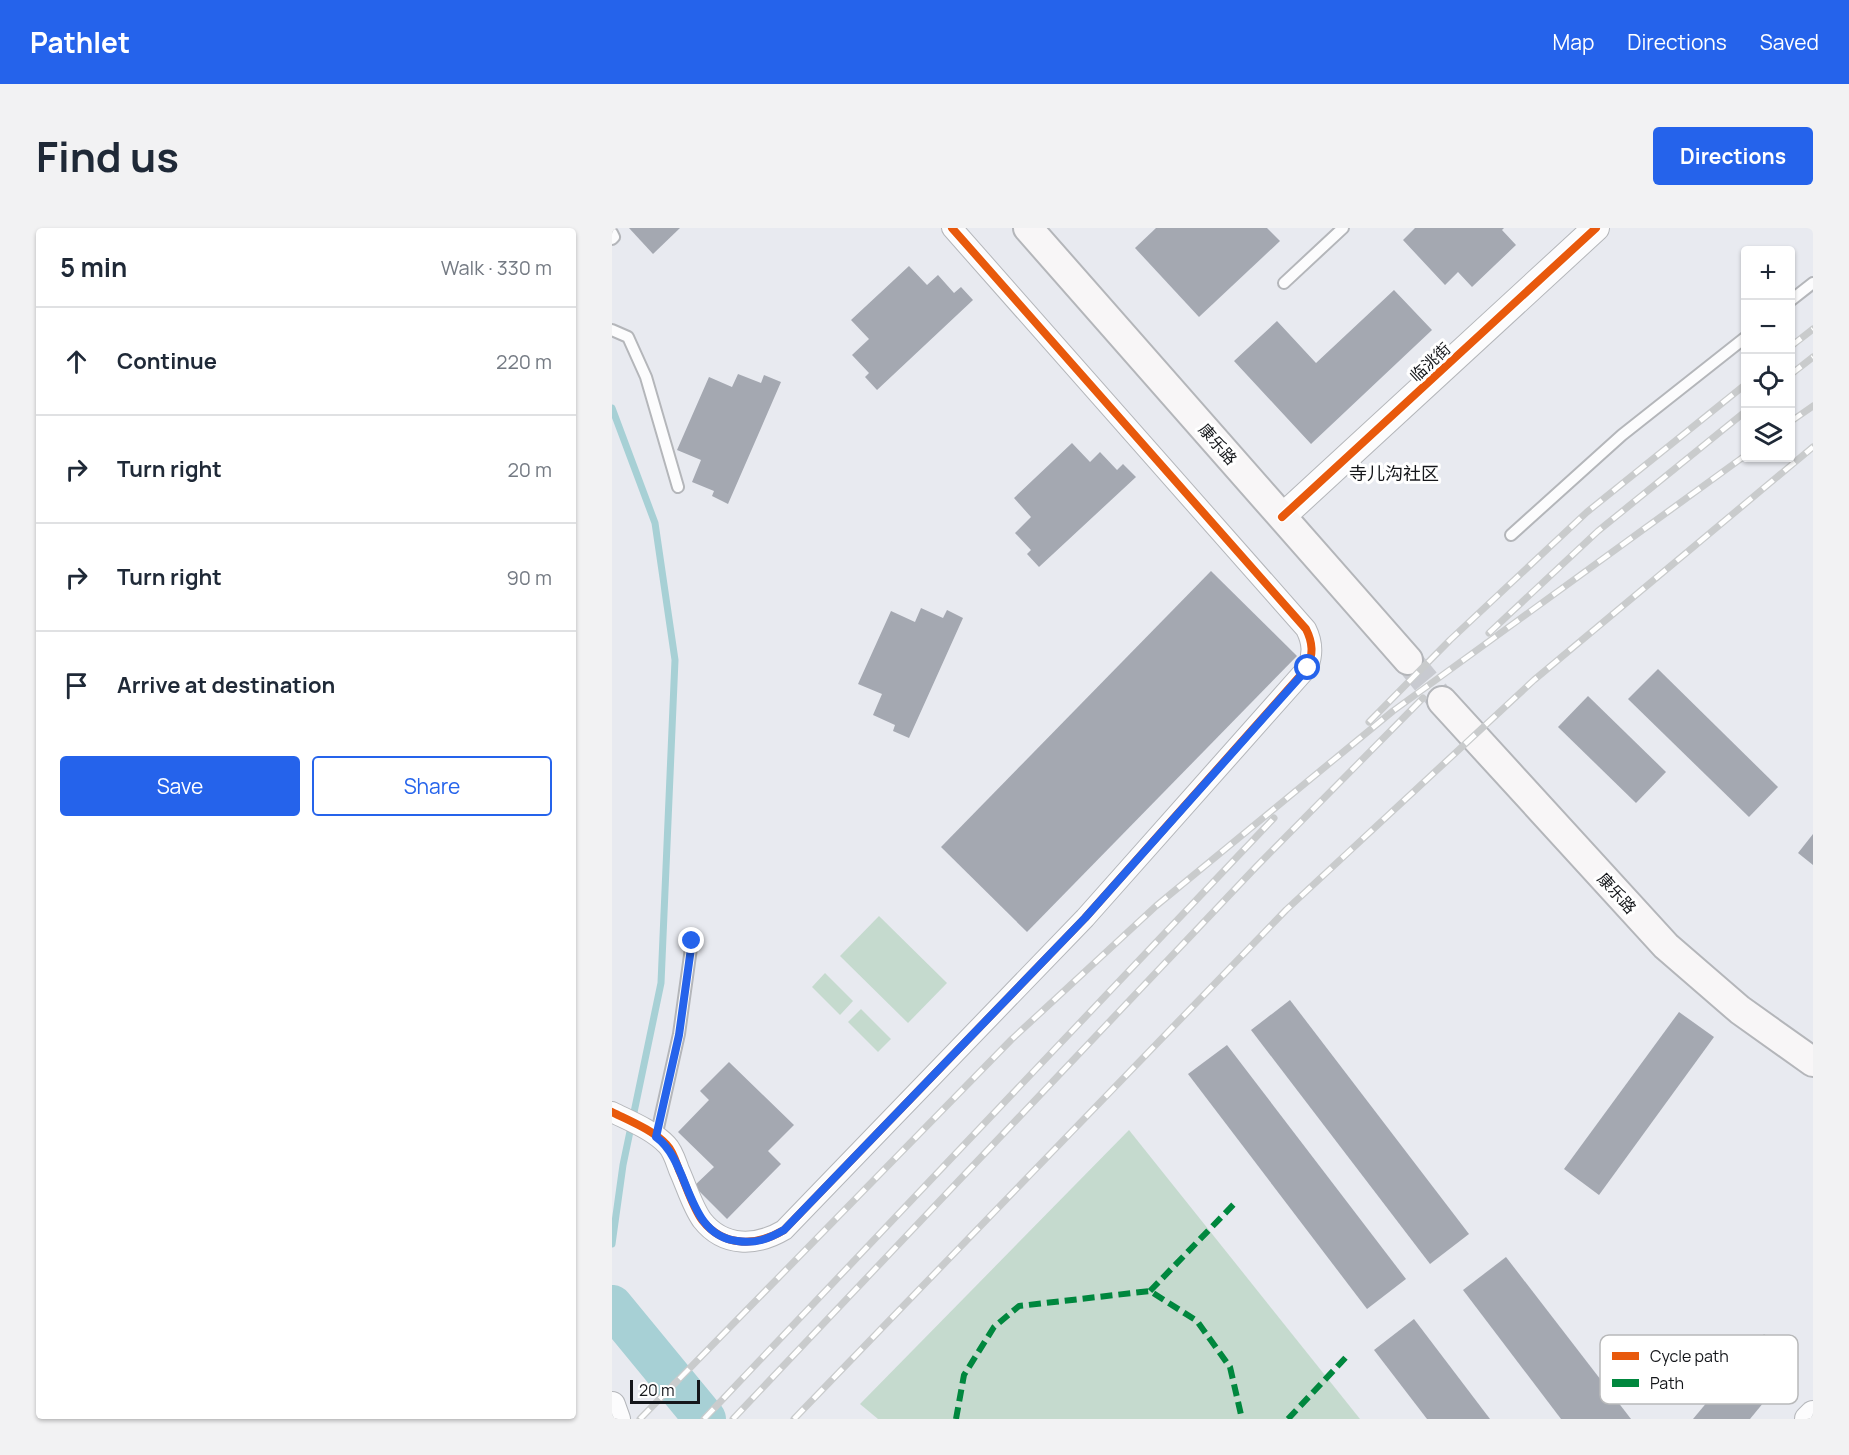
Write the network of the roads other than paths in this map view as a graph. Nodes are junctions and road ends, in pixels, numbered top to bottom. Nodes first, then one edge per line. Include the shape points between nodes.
1 (952, 228) edge
2 (1028, 228) edge
3 (1343, 228) edge
4 (1596, 228) edge
5 (612, 233) edge
6 (612, 239) edge
7 (1284, 283) dead end
8 (1813, 283) edge
9 (1792, 300) edge
10 (612, 330) edge
11 (1741, 341) edge
12 (678, 487) dead end
13 (1282, 517) junction
14 (1511, 535) dead end
15 (1408, 660) tunnel mouth
16 (1442, 701) tunnel mouth
17 (692, 941) dead end
18 (1813, 1062) edge
19 (612, 1112) edge
20 (651, 1133) junction
21 (1813, 1414) edge
22 (1808, 1419) edge

1 - 20 street via 1306,629 1312,643 1311,660 1308,668 1085,918 784,1230 750,1243 715,1232 701,1219 669,1145
2 - 13 main road, 康乐路
3 - 7 lane
4 - 13 street, 临洮街
5 - 6 lane
8 - 9 lane
10 - 12 lane via 628,337 646,377
11 - 14 lane via 1622,435
13 - 15 main road, 康乐路
16 - 18 main road, 康乐路 via 1666,946 1740,1010
17 - 20 lane via 679,1035
19 - 20 street
21 - 22 street

